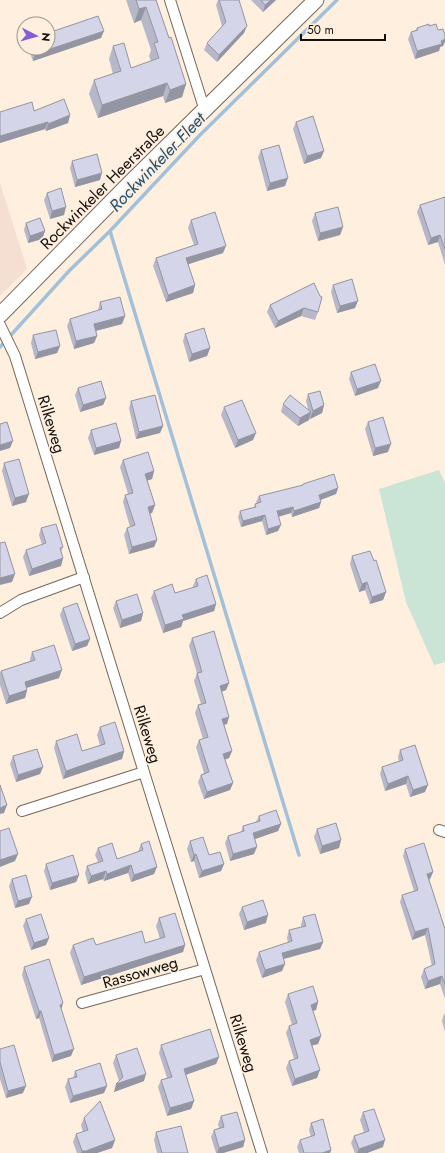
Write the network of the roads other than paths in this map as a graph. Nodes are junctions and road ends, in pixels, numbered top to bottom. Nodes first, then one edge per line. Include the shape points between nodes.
1 (170, 0) edge
2 (316, 0) edge
3 (205, 111) junction
4 (0, 315) edge
5 (1, 328) edge
6 (84, 577) junction
7 (0, 612) edge
8 (144, 772) junction
9 (22, 811) dead end
10 (205, 969) junction
11 (82, 1003) dead end
12 (262, 1153) edge

1 - 3 street
2 - 3 main road, Rockwinkeler Heerstraße
3 - 4 main road, Rockwinkeler Heerstraße
5 - 6 street, Rilkeweg via 15,356
6 - 7 street via 21,600
6 - 8 street, Rilkeweg
8 - 9 street
8 - 10 street, Rilkeweg
10 - 11 street, Rassowweg
10 - 12 street, Rilkeweg

